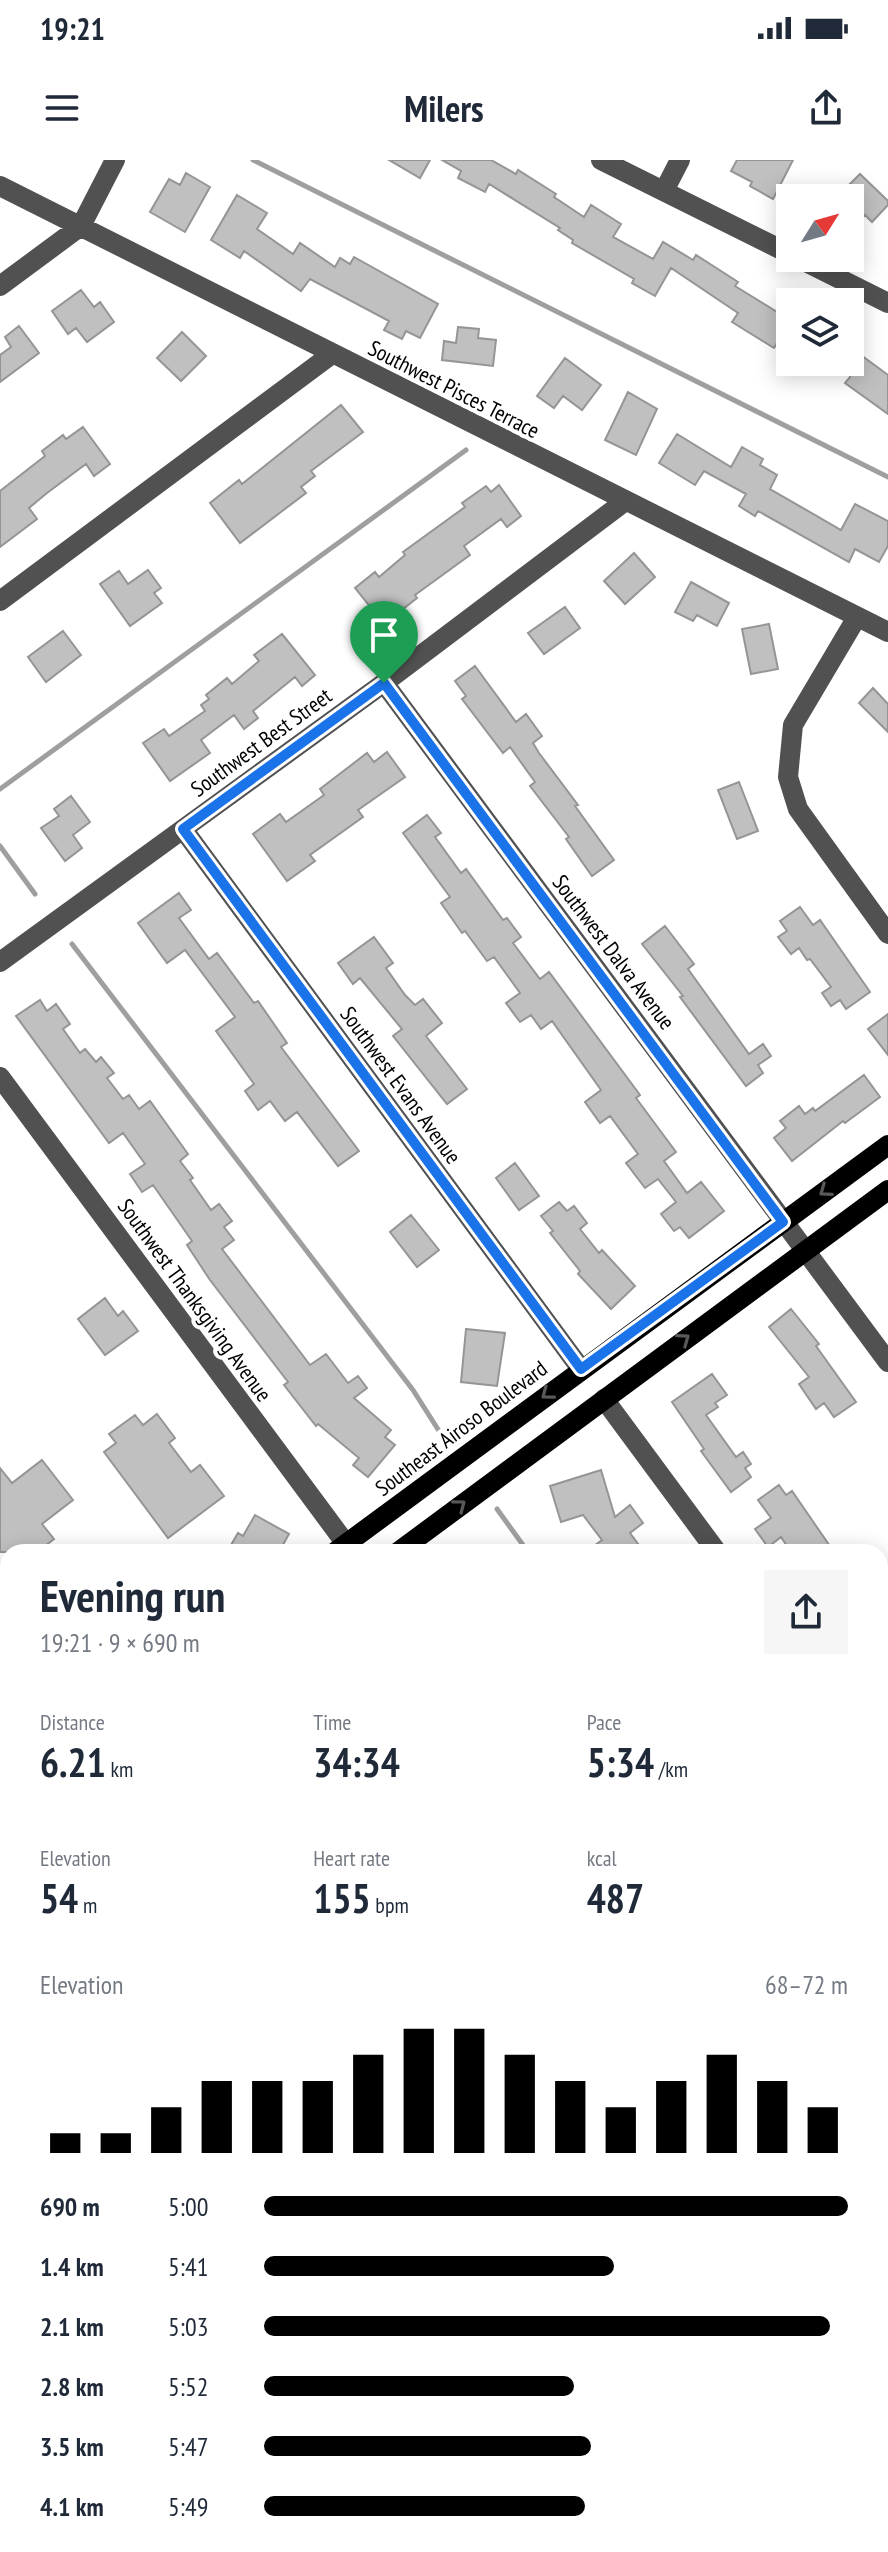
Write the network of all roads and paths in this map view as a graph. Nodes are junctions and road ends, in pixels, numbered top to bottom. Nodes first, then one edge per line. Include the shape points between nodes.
1 (115, 160) edge
2 (601, 160) edge
3 (680, 160) edge
4 (0, 186) edge
5 (664, 191) junction
6 (81, 226) junction
7 (776, 247) edge
8 (826, 272) edge
9 (0, 286) edge
10 (888, 303) edge
11 (332, 354) junction
12 (624, 502) junction
13 (0, 601) edge
14 (857, 617) junction
15 (888, 632) edge
16 (384, 683) junction
17 (183, 829) junction
18 (888, 934) edge
19 (0, 962) edge
20 (0, 1077) edge
21 (888, 1145) edge
22 (888, 1190) edge
23 (783, 1222) junction
24 (805, 1250) junction
25 (888, 1362) edge
26 (581, 1369) junction
27 (604, 1399) junction
28 (340, 1544) edge
29 (351, 1544) edge
30 (409, 1544) edge
31 (711, 1544) edge

1 - 6 street
2 - 5 street
3 - 5 street
4 - 6 street, Southwest Pisces Terrace
5 - 7 street
6 - 9 street
6 - 11 street, Southwest Pisces Terrace
8 - 10 street
11 - 12 street, Southwest Pisces Terrace
11 - 13 street
12 - 14 street, Southwest Pisces Terrace
12 - 16 street, Southwest Best Street
14 - 15 street, Southwest Pisces Terrace
14 - 18 street via 793,725 788,777 798,809
16 - 17 street, Southwest Best Street
16 - 23 street, Southwest Dalva Avenue
17 - 19 street, Southwest Best Street
17 - 26 street, Southwest Evans Avenue
20 - 28 street, Southwest Thanksgiving Avenue
21 -> 23 main road, Southeast Airoso Boulevard
22 - 24 main road
23 - 24 street, Southwest Dalva Avenue
23 - 26 main road, Southeast Airoso Boulevard
24 - 25 street, Southwest Dalva Avenue
27 -> 24 main road
26 -> 29 main road, Southeast Airoso Boulevard
30 -> 27 main road
27 - 31 street

